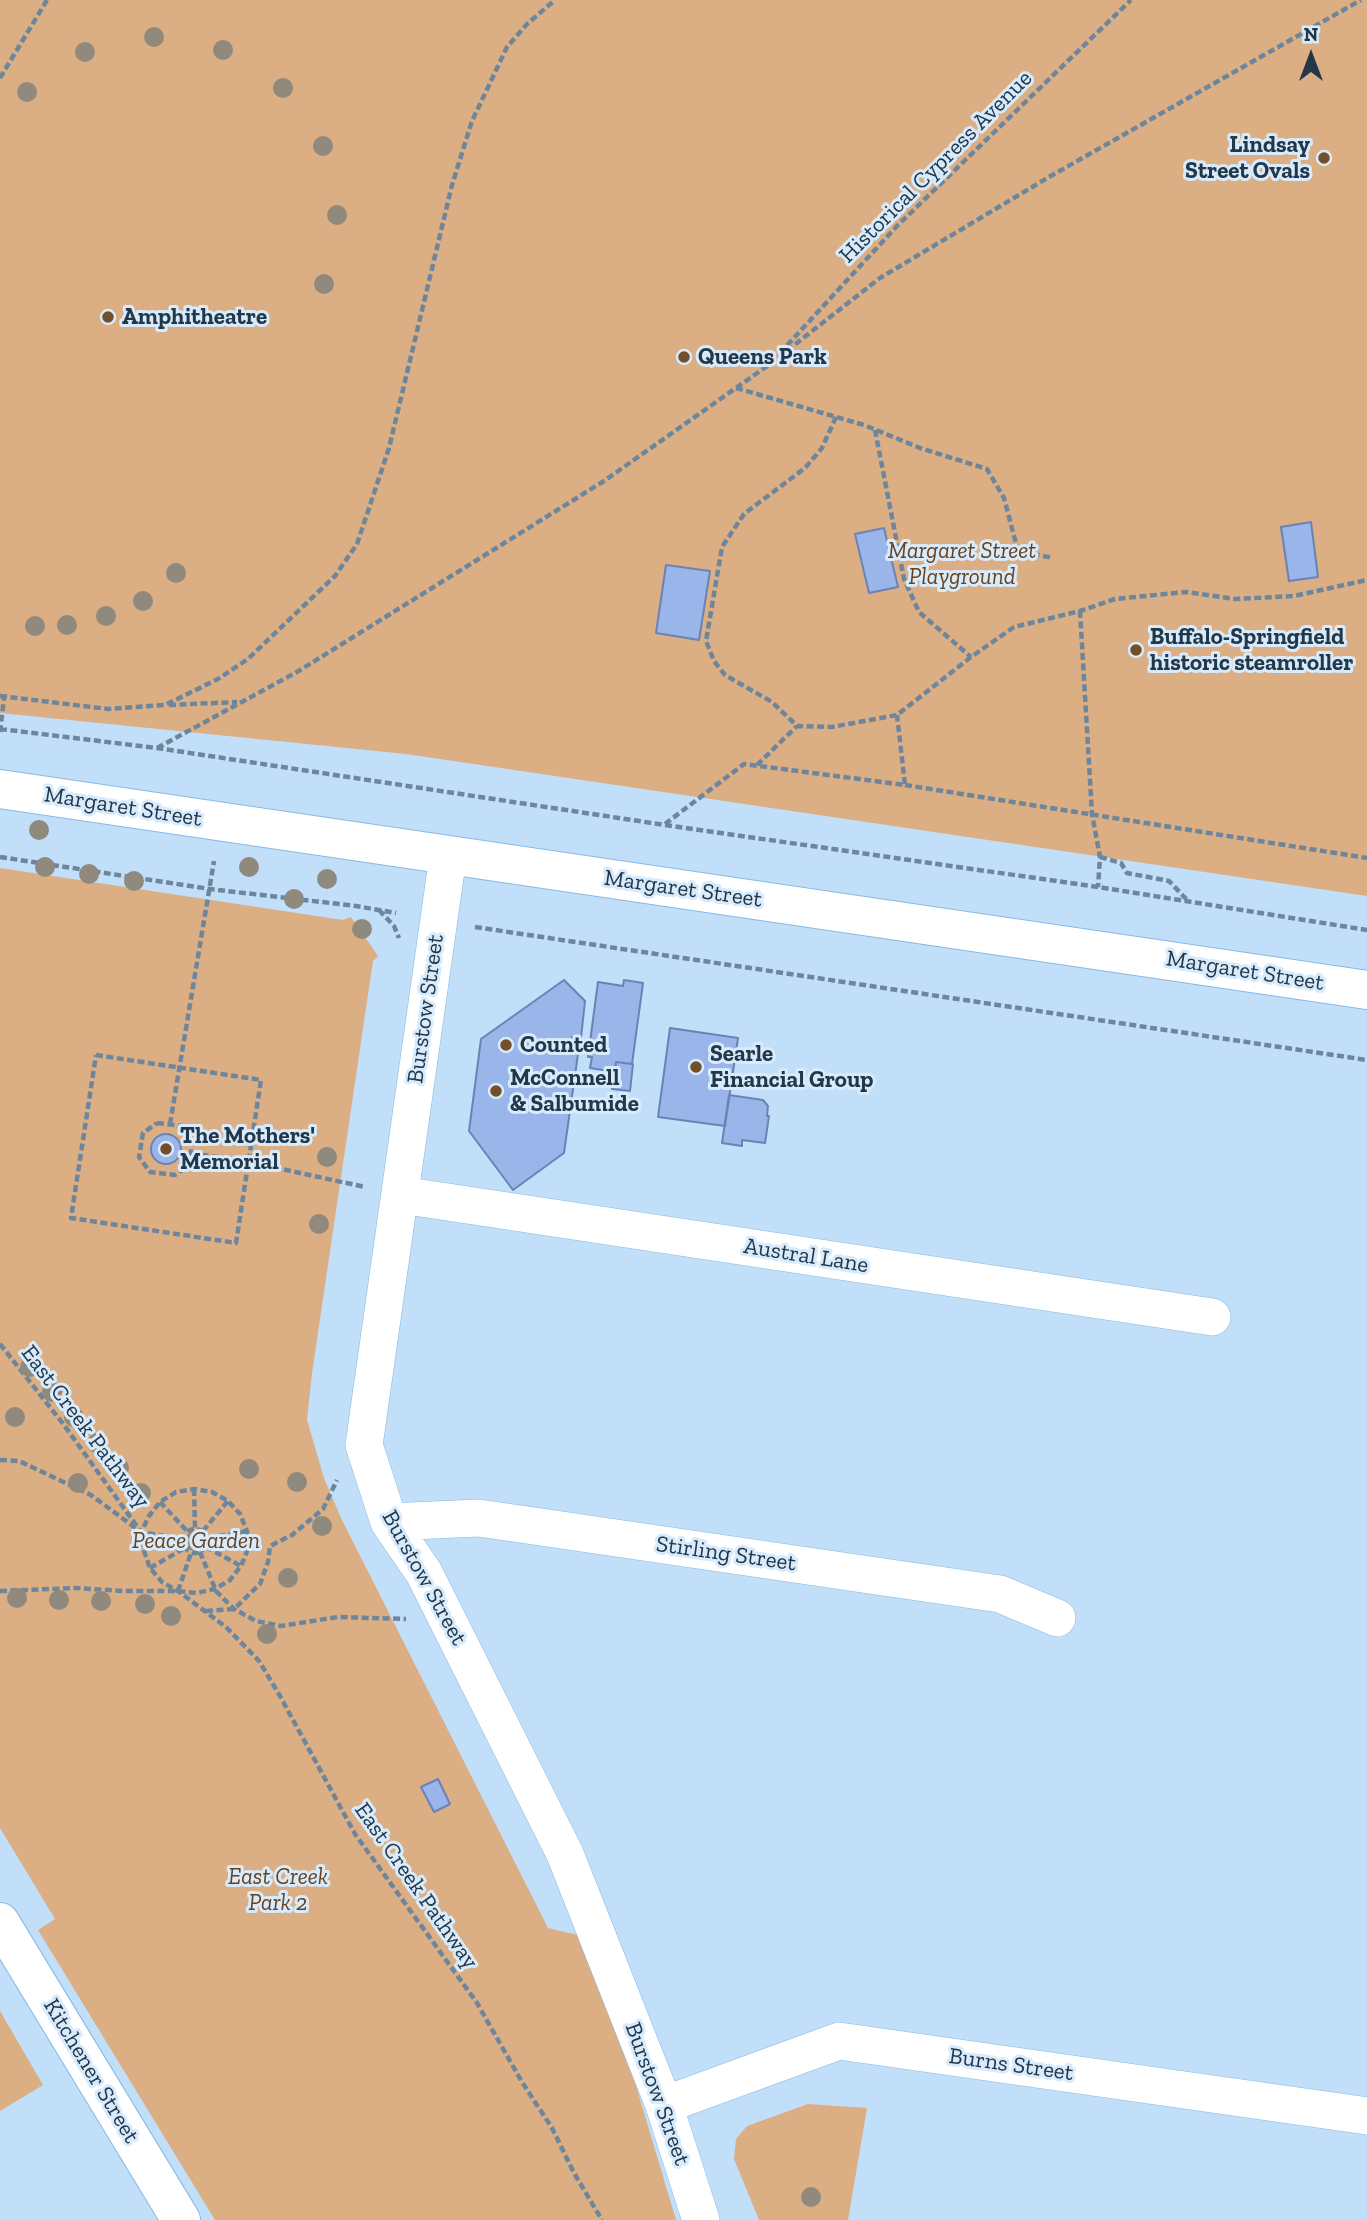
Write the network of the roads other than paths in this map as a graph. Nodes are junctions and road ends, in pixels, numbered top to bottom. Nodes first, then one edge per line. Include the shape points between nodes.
1 (0, 789) edge
2 (448, 856) junction
3 (1367, 990) edge
4 (401, 1195) junction
5 (1212, 1317) dead end
6 (390, 1522) junction
7 (1057, 1618) dead end
8 (0, 1922) edge
9 (664, 2105) junction
10 (1367, 2116) edge
11 (181, 2220) edge
12 (701, 2220) edge

1 - 2 street, Margaret Street
2 - 3 street, Margaret Street
2 - 4 street, Burstow Street
4 - 5 street, Austral Lane
4 - 6 street, Burstow Street via 364,1445
6 - 7 street, Stirling Street via 479,1518 1000,1594
6 - 9 street, Burstow Street via 424,1573 565,1854
8 - 11 street, Kitchener Street
9 - 10 street, Burns Street via 839,2041
9 - 12 street, Burstow Street

